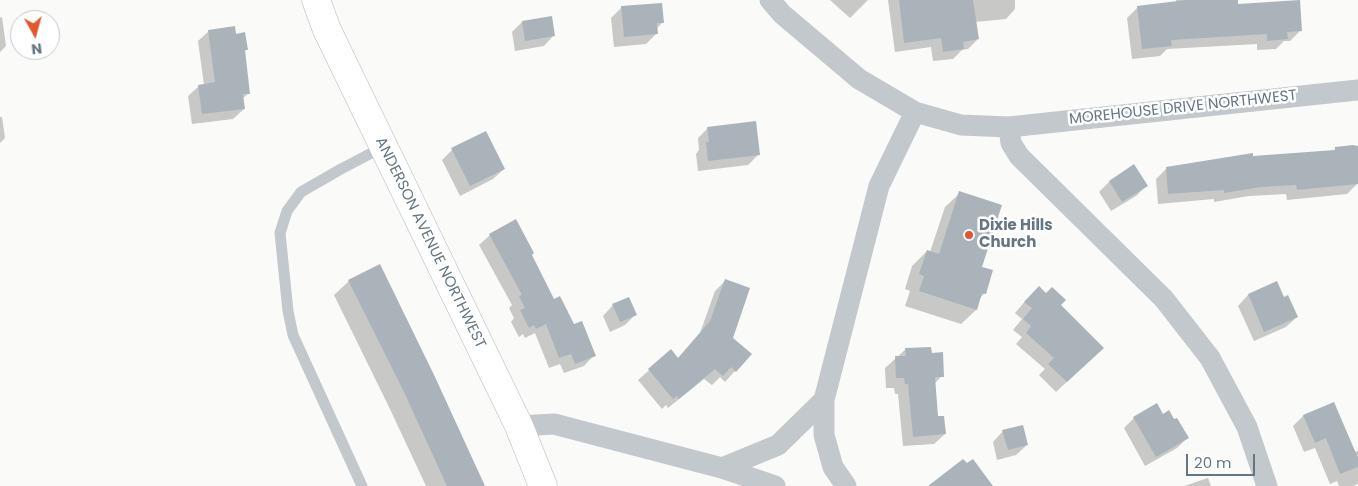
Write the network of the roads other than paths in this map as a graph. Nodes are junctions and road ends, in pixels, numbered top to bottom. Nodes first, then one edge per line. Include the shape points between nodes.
1 (316, 0) edge
2 (770, 0) edge
3 (1358, 90) edge
4 (915, 112) junction
5 (1009, 126) junction
6 (384, 146) junction
7 (824, 400) junction
8 (519, 426) junction
9 (722, 468) junction
10 (362, 486) edge
11 (543, 486) edge
12 (775, 486) edge
13 (846, 486) edge
14 (1268, 486) edge

1 - 6 street, ANDERSON AVENUE NORTHWEST via 327,30
2 - 4 street, MOREHOUSE DRIVE NORTHWEST via 782,14 859,79
3 - 5 street, MOREHOUSE DRIVE NORTHWEST
4 - 5 street, MOREHOUSE DRIVE NORTHWEST via 962,125
4 - 7 street via 879,186
5 - 14 street via 1011,143 1019,156 1164,300 1210,358 1247,427
6 - 8 street, ANDERSON AVENUE NORTHWEST
6 - 10 lane via 301,192 287,211 280,233 293,335
7 - 9 street via 778,445
7 - 13 street via 824,435 833,467
8 - 9 street via 554,424
8 - 11 street, ANDERSON AVENUE NORTHWEST
9 - 12 street

